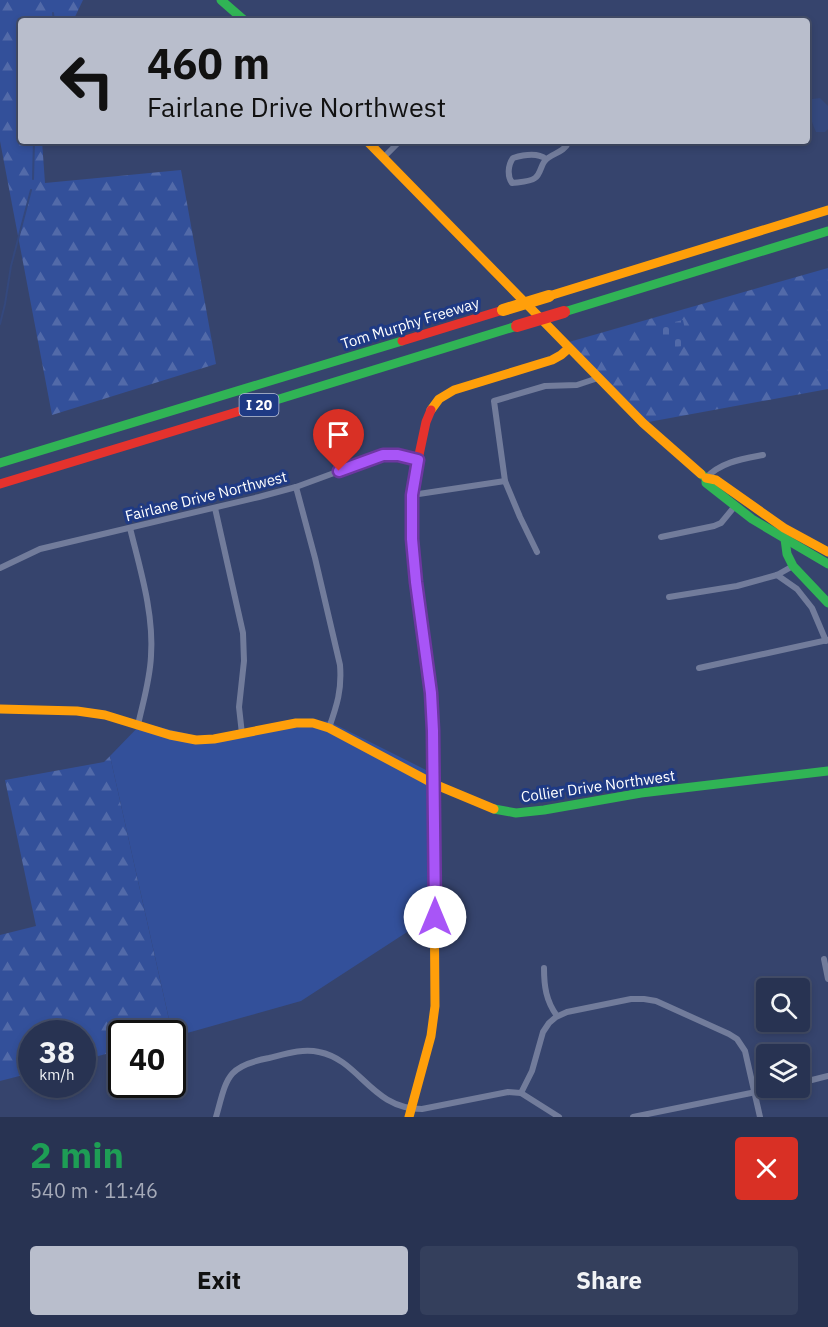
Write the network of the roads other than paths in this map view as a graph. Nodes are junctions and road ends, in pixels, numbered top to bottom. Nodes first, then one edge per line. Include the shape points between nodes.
1 (221, 0) edge
2 (242, 18) edge
3 (370, 144) edge
4 (397, 144) edge
5 (567, 144) edge
6 (384, 157) junction
7 (546, 159) junction
8 (828, 210) edge
9 (828, 231) edge
10 (569, 348) junction
11 (598, 378) junction
12 (763, 455) dead end
13 (418, 460) junction
14 (0, 463) edge
15 (706, 477) junction
16 (505, 482) junction
17 (0, 484) edge
18 (296, 487) junction
19 (412, 495) junction
20 (735, 506) junction
21 (215, 508) junction
22 (130, 528) junction
23 (661, 537) dead end
24 (785, 539) junction
25 (537, 552) dead end
26 (828, 552) edge
27 (828, 564) edge
28 (793, 566) junction
29 (0, 567) edge
30 (777, 575) junction
31 (669, 597) dead end
32 (828, 603) edge
33 (827, 640) edge
34 (699, 668) dead end
35 (0, 709) edge
36 (138, 725) junction
37 (329, 728) junction
38 (242, 734) junction
39 (828, 771) edge
40 (434, 784) junction
41 (824, 959) dead end
42 (544, 968) dead end
43 (828, 979) edge
44 (557, 1016) junction
45 (828, 1076) edge
46 (810, 1080) edge
47 (754, 1092) junction
48 (521, 1093) junction
49 (410, 1113) edge
50 (216, 1117) edge
51 (559, 1117) edge
52 (633, 1117) edge
53 (760, 1117) edge

1 - 2 main road
3 - 6 main road
4 - 6 street
5 - 7 street
6 - 10 main road
7 - 7 street via 533,180 512,183 513,158 533,155
8 - 14 main road, Tom Murphy Freeway / I 20, bridge
9 - 17 main road, I 20, bridge
10 - 11 main road
10 - 13 main road via 552,360 442,396 429,414
11 - 15 main road
11 - 16 street via 577,385 545,386 494,401
12 - 15 street via 720,466
13 - 18 street, Fairlane Drive Northwest via 383,455
13 - 19 main road
15 - 20 main road via 706,483
15 - 26 main road
16 - 19 street
16 - 25 street
18 - 21 street, Fairlane Drive Northwest
18 - 37 street via 340,665 340,695
19 - 40 main road via 416,582 431,693
20 - 23 street via 714,526
20 - 24 main road
21 - 22 street, Fairlane Drive Northwest
21 - 38 street via 243,633 239,707
22 - 29 street, Fairlane Drive Northwest via 40,549
22 - 36 street via 152,636 149,676
24 - 27 main road
24 - 28 main road
28 - 30 street
28 - 32 main road
30 - 31 street
30 - 33 street via 797,589 812,608
33 - 34 street
35 - 36 main road, Collier Drive Northwest via 77,711
36 - 38 main road, Collier Drive Northwest via 196,740
37 - 38 main road, Collier Drive Northwest via 296,723
37 - 40 main road, Collier Drive Northwest
39 - 40 main road, Collier Drive Northwest via 641,793 516,813 495,809
40 - 49 main road via 435,1005 431,1036
41 - 43 street
42 - 44 street via 547,997
44 - 47 street via 632,999 656,1001 737,1039 745,1051
44 - 48 street via 543,1032
45 - 46 street
47 - 52 street
47 - 53 street
48 - 49 street via 508,1092
48 - 51 street
49 - 50 street via 379,1095 335,1057 303,1051 252,1061 236,1070 225,1086

